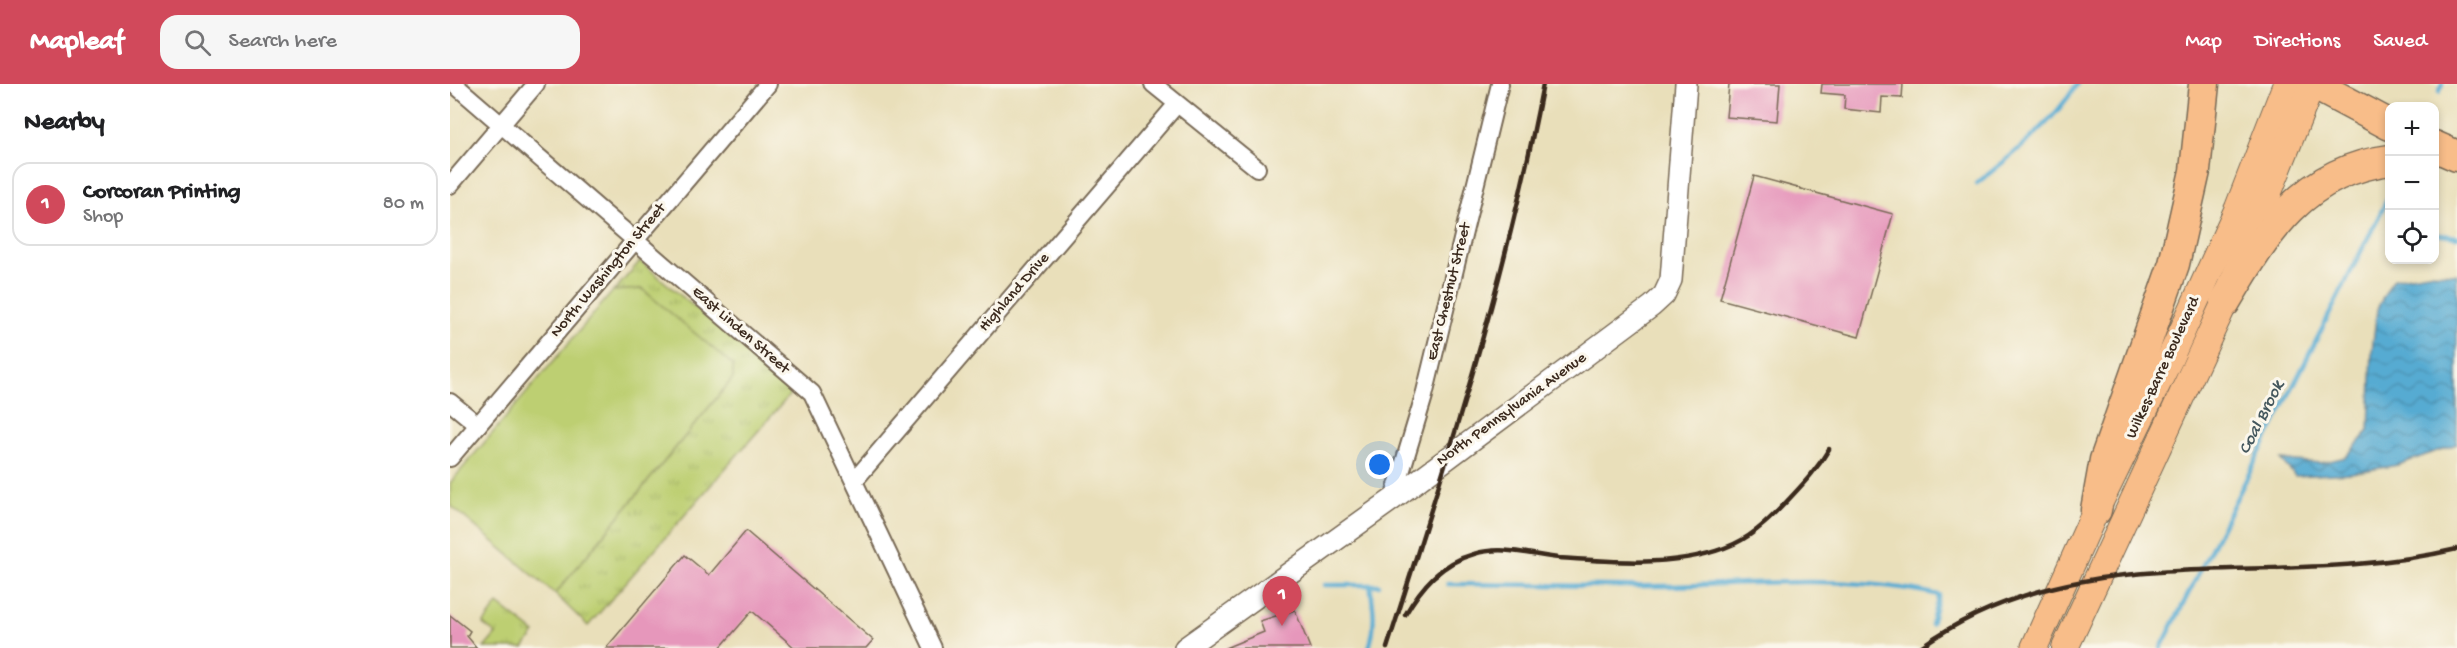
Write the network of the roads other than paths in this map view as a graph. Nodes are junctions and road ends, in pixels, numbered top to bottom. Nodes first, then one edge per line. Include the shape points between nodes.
1 (454, 84) edge
2 (536, 84) edge
3 (768, 84) edge
4 (1153, 84) edge
5 (1500, 84) edge
6 (1686, 84) edge
7 (2204, 84) edge
8 (2286, 84) edge
9 (2313, 84) edge
10 (1177, 104) junction
11 (2385, 122) edge
12 (502, 125) junction
13 (2439, 148) edge
14 (2457, 156) edge
15 (2439, 159) edge
16 (2385, 161) edge
17 (2457, 161) edge
18 (1257, 168) dead end
19 (450, 185) edge
20 (635, 240) junction
21 (2225, 302) junction
22 (450, 402) edge
23 (478, 425) junction
24 (450, 458) edge
25 (854, 481) junction
26 (1393, 499) junction
27 (2096, 510) junction
28 (1194, 645) edge
29 (933, 648) edge
30 (2034, 648) edge
31 (2065, 648) edge

1 - 12 street, East Linden Street
2 - 12 street
3 - 20 street, North Washington Street
4 - 10 street
5 - 26 street, East Chestnut Street via 1424,396
6 - 26 street, North Pennsylvania Avenue via 1671,280 1664,295
7 - 27 highway via 2195,171 2177,253 2105,460
8 - 27 main road, Wilkes-Barre Boulevard via 2238,208
9 - 11 highway
9 - 21 main road, Wilkes-Barre Boulevard
10 - 18 street
10 - 25 street, Highland Drive
12 - 19 street
12 - 20 street, East Linden Street
13 - 14 highway
15 - 17 highway
16 - 21 highway via 2326,182 2290,207 2258,247
20 - 23 street, North Washington Street
20 - 25 street, East Linden Street via 812,393
21 - 31 main road, Wilkes-Barre Boulevard
22 - 23 street
23 - 24 street, North Washington Street
25 - 29 street, East Linden Street
26 - 28 street, North Pennsylvania Avenue
27 - 30 main road, Wilkes-Barre Boulevard

